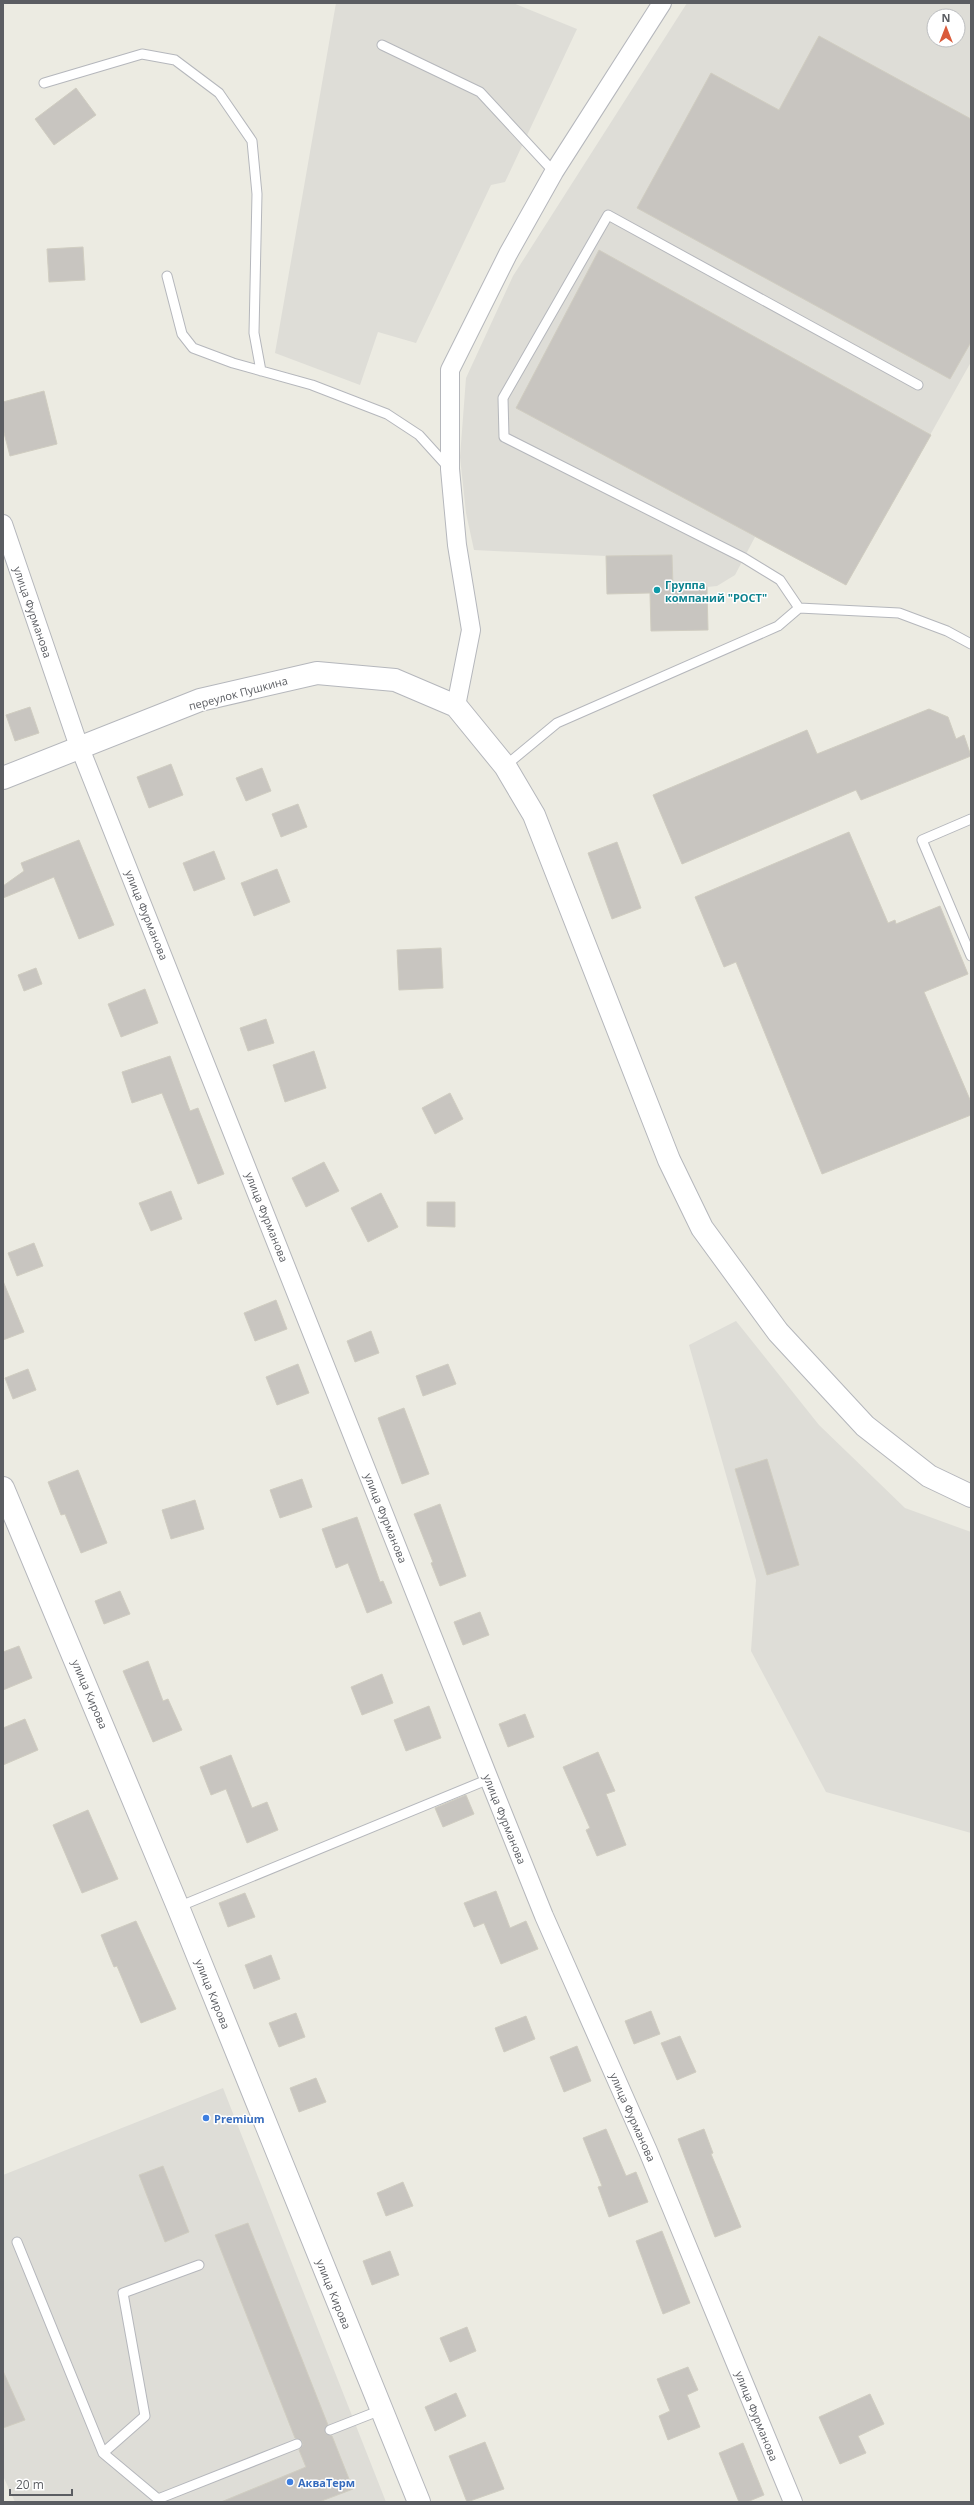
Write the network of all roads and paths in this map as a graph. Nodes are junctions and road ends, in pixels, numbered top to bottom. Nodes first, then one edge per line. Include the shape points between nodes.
1 (662, 3) edge
2 (382, 46) dead end
3 (44, 83) dead end
4 (554, 172) junction
5 (167, 276) dead end
6 (261, 371) junction
7 (918, 385) dead end
8 (450, 469) junction
9 (3, 524) edge
10 (800, 608) junction
11 (971, 644) edge
12 (456, 706) junction
13 (82, 749) junction
14 (505, 766) junction
15 (3, 778) edge
16 (971, 819) edge
17 (971, 956) edge
18 (3, 1488) edge
19 (971, 1496) edge
20 (489, 1779) junction
21 (178, 1907) junction
22 (16, 2242) dead end
23 (199, 2265) dead end
24 (381, 2410) junction
25 (330, 2430) dead end
26 (297, 2444) dead end
27 (103, 2453) junction
28 (154, 2501) edge
29 (419, 2502) edge
30 (793, 2502) edge

1 - 4 street
2 - 4 lane via 480,92
3 - 6 lane via 142,54 175,60 219,93 252,141 257,194 254,333
4 - 8 street via 508,254 450,370
5 - 6 lane via 182,334 193,348
6 - 8 lane via 312,385 387,414 420,435
7 - 10 lane via 608,215 503,398 504,437 744,558 780,580
8 - 12 street via 457,545 471,630
9 - 13 street, улица Фурманова
10 - 11 lane via 900,614 947,631
10 - 14 lane via 778,626 557,723
12 - 13 street, переулок Пушкина via 395,680 317,673 200,700
12 - 14 street
13 - 15 street, переулок Пушкина
13 - 20 street, улица Фурманова
14 - 19 street via 534,815 669,1160 702,1228 778,1332 865,1426 929,1476
16 - 17 lane via 922,840
18 - 21 street, улица Кирова
20 - 21 lane
20 - 30 street, улица Фурманова via 544,1916 648,2151
21 - 24 street, улица Кирова
22 - 27 lane
23 - 27 lane via 123,2293 145,2416
24 - 25 lane
24 - 29 street, улица Кирова
26 - 28 lane
27 - 28 lane

